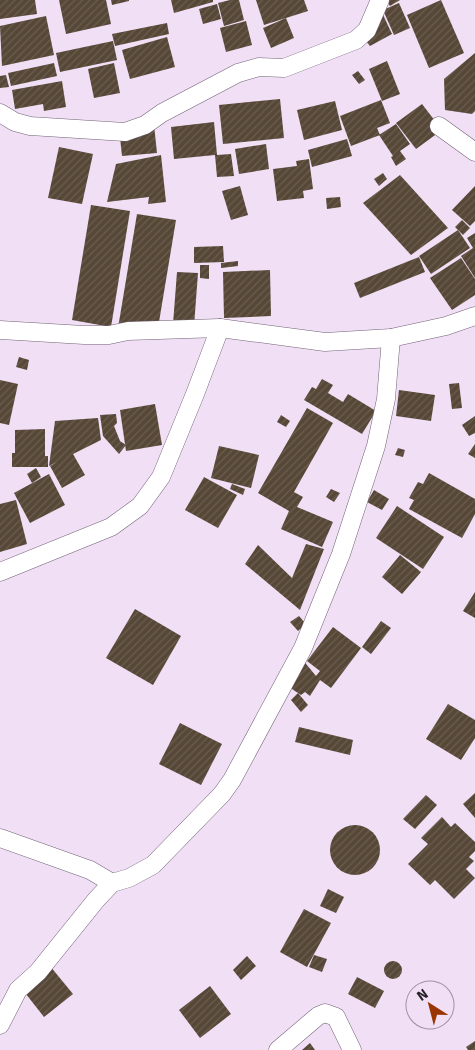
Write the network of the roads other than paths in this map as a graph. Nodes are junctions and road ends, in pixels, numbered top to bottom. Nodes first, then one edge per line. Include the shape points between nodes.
1 (380, 0) edge
2 (0, 113) edge
3 (439, 126) dead end
4 (475, 152) edge
5 (475, 316) edge
6 (220, 328) junction
7 (0, 330) edge
8 (391, 338) junction
9 (0, 572) edge
10 (0, 838) edge
11 (112, 883) junction
12 (0, 1025) edge
13 (278, 1050) edge
14 (352, 1050) edge

1 - 2 street via 367,30 356,40 284,68 259,67 238,73 145,125 125,132 30,126
3 - 4 street
5 - 8 street
6 - 7 street via 84,335
6 - 8 street via 316,342
6 - 9 street via 161,477 140,506 111,527
8 - 11 street via 386,400 376,446 341,554 303,648 222,794 153,865
10 - 11 street via 90,870
11 - 12 street via 38,972 18,990
13 - 14 street via 325,1013 336,1017

